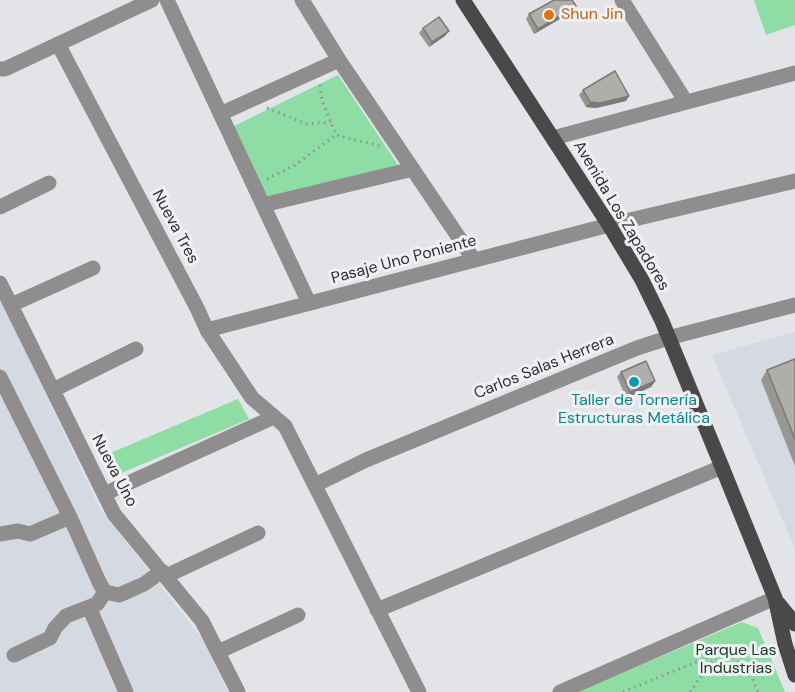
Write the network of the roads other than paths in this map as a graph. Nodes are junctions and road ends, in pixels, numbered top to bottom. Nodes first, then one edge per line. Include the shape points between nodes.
1 (152, 0) edge
2 (167, 0) edge
3 (302, 0) edge
4 (463, 0) edge
5 (622, 0) edge
6 (58, 44) junction
7 (339, 60) junction
8 (2, 70) edge
9 (795, 73) edge
10 (686, 102) junction
11 (220, 114) junction
12 (553, 138) junction
13 (413, 169) junction
14 (795, 181) edge
15 (49, 183) dead end
16 (263, 205) junction
17 (0, 207) edge
18 (609, 225) junction
19 (474, 260) junction
20 (93, 268) dead end
21 (0, 283) edge
22 (309, 303) junction
23 (11, 304) junction
24 (795, 305) edge
25 (207, 330) junction
26 (668, 338) junction
27 (136, 350) dead end
28 (0, 377) edge
29 (53, 390) junction
30 (274, 417) junction
31 (722, 467) junction
32 (315, 485) junction
33 (104, 494) junction
34 (70, 517) junction
35 (258, 533) dead end
36 (0, 534) edge
37 (164, 573) junction
38 (105, 592) junction
39 (775, 598) junction
40 (89, 607) junction
41 (377, 610) junction
42 (298, 615) dead end
43 (795, 624) edge
44 (218, 652) junction
45 (14, 655) dead end
46 (795, 675) edge
47 (126, 692) edge
48 (238, 692) edge
49 (419, 692) edge
50 (560, 692) edge

1 - 6 street
2 - 11 street
3 - 7 street
4 - 12 main road, Avenida Los Zapadores
5 - 10 street
6 - 8 street
6 - 25 street, Nueva Tres
7 - 11 street
7 - 13 street
9 - 10 street
10 - 12 street
11 - 16 street
12 - 18 main road, Avenida Los Zapadores
13 - 16 street
13 - 19 street
14 - 18 street, Pasaje Uno Poniente
15 - 17 street
16 - 22 street
18 - 19 street, Pasaje Uno Poniente
18 - 26 main road, Avenida Los Zapadores via 642,280
19 - 22 street, Pasaje Uno Poniente
20 - 23 street
21 - 23 street, Nueva Uno
22 - 25 street, Pasaje Uno Poniente
23 - 29 street, Nueva Uno
24 - 26 street, Carlos Salas Herrera
25 - 30 street, Nueva Tres via 252,398
26 - 31 main road, Avenida Los Zapadores
26 - 32 street, Carlos Salas Herrera via 388,451
27 - 29 street
28 - 34 street
29 - 33 street, Nueva Uno
30 - 32 street, Nueva Tres via 285,426
30 - 33 street
31 - 39 main road, Avenida Los Zapadores
31 - 41 street
32 - 41 street, Nueva Tres
33 - 37 street, Nueva Uno via 114,514
34 - 36 street via 30,534
34 - 38 street
35 - 37 street
37 - 38 street via 119,595
37 - 44 street, Nueva Uno via 202,621
38 - 40 street via 97,604
39 - 43 main road, Avenida Los Zapadores
39 - 46 main road, Avenida Los Zapadores
39 - 50 street
40 - 45 street via 66,616 50,638
40 - 47 street
41 - 49 street, Nueva Tres
42 - 44 street
44 - 48 street, Nueva Uno

